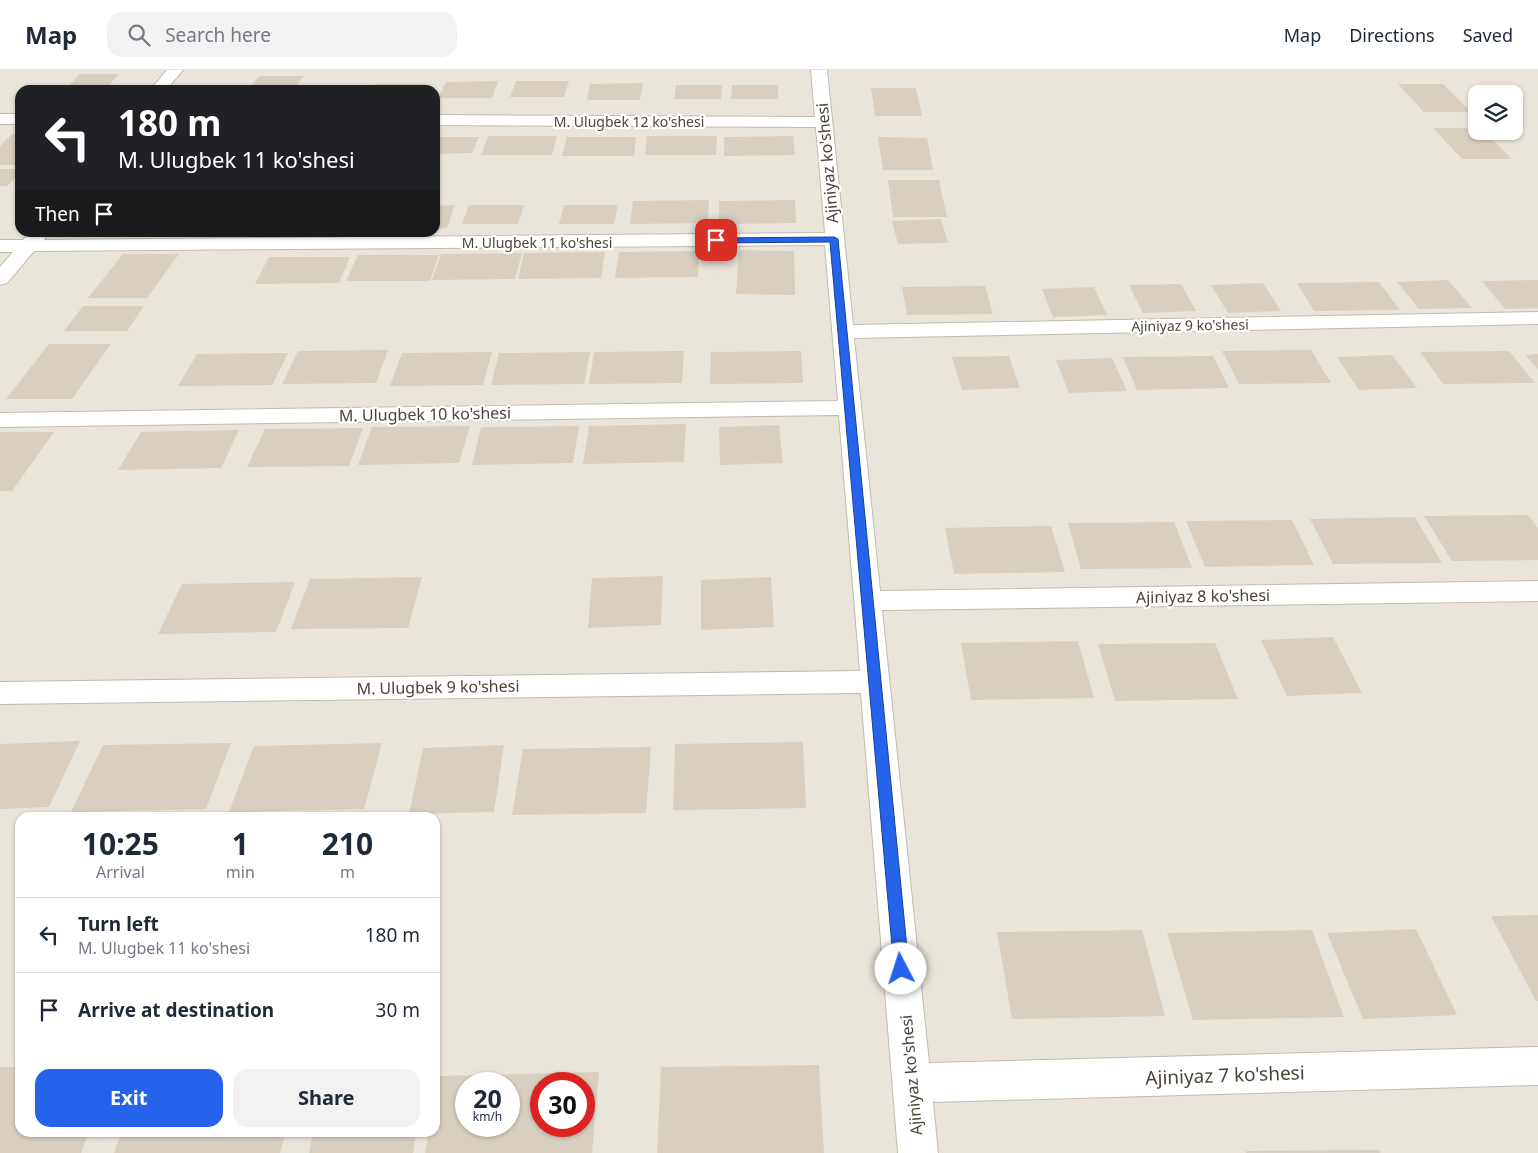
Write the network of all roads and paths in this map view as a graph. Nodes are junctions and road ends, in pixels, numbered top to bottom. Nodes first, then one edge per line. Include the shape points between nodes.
1 (175, 70) edge
2 (819, 70) edge
3 (162, 85) edge
4 (0, 119) edge
5 (15, 119) edge
6 (440, 120) edge
7 (823, 122) junction
8 (34, 239) edge
9 (834, 239) junction
10 (0, 246) edge
11 (0, 278) edge
12 (1538, 318) edge
13 (843, 332) junction
14 (850, 408) junction
15 (0, 420) edge
16 (1538, 591) edge
17 (867, 601) junction
18 (875, 682) junction
19 (0, 692) edge
20 (1538, 1066) edge
21 (912, 1084) junction
22 (918, 1153) edge

1 - 3 street
2 - 7 street, Ajiniyaz ko'shesi
4 - 5 street
6 - 7 street, M. Ulugbek 12 ko'shesi
7 - 9 street, Ajiniyaz ko'shesi
8 - 9 street, M. Ulugbek 11 ko'shesi
8 - 10 street, M. Ulugbek 11 ko'shesi
8 - 11 street
9 - 13 street, Ajiniyaz ko'shesi
12 - 13 street, Ajiniyaz 9 ko'shesi
13 - 14 street, Ajiniyaz ko'shesi
14 - 15 street, M. Ulugbek 10 ko'shesi
14 - 17 street, Ajiniyaz ko'shesi
16 - 17 street, Ajiniyaz 8 ko'shesi
17 - 18 street, Ajiniyaz ko'shesi
18 - 19 street, M. Ulugbek 9 ko'shesi
18 - 21 street, Ajiniyaz ko'shesi
20 - 21 street, Ajiniyaz 7 ko'shesi
21 - 22 street, Ajiniyaz ko'shesi

